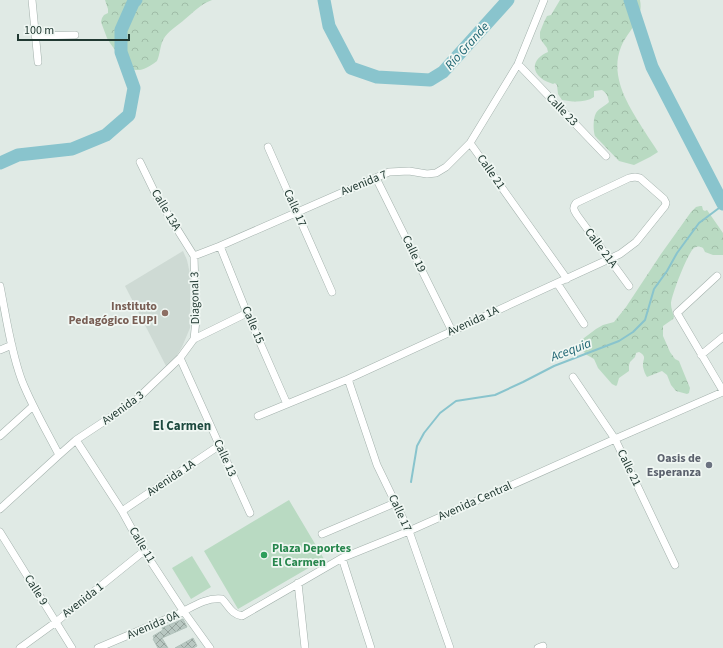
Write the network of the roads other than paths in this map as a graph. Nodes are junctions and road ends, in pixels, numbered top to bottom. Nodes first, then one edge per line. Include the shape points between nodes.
1 (32, 0) edge
2 (544, 0) edge
3 (36, 36) junction
4 (75, 36) dead end
5 (38, 62) dead end
6 (518, 64) junction
7 (470, 144) junction
8 (268, 147) dead end
9 (606, 156) dead end
10 (140, 162) dead end
11 (376, 178) junction
12 (573, 210) joint
13 (297, 212) junction
14 (220, 246) junction
15 (194, 256) junction
16 (609, 259) junction
17 (717, 276) dead end
18 (567, 279) junction
19 (557, 283) junction
20 (0, 286) edge
21 (629, 286) dead end
22 (332, 292) dead end
23 (247, 313) junction
24 (584, 324) dead end
25 (452, 331) junction
26 (723, 337) edge
27 (194, 339) junction
28 (12, 345) junction
29 (0, 350) edge
30 (701, 355) junction
31 (180, 358) junction
32 (574, 377) dead end
33 (348, 379) junction
34 (723, 392) edge
35 (288, 404) junction
36 (33, 406) junction
37 (258, 416) dead end
38 (0, 436) edge
39 (615, 439) junction
40 (76, 440) junction
41 (220, 444) junction
42 (59, 454) junction
43 (395, 503) junction
44 (0, 509) edge
45 (122, 511) junction
46 (250, 514) dead end
47 (408, 531) junction
48 (0, 532) edge
49 (322, 534) dead end
50 (144, 551) junction
51 (342, 558) junction
52 (675, 565) dead end
53 (298, 583) junction
54 (206, 600) joint
55 (184, 612) junction
56 (56, 622) junction
57 (20, 648) edge
58 (72, 648) edge
59 (98, 648) edge
60 (210, 648) edge
61 (305, 648) edge
62 (371, 648) edge
63 (450, 648) edge

1 - 3 street
2 - 6 street, Avenida 7
3 - 4 street
3 - 5 street
6 - 7 street, Avenida 7
6 - 9 street, Calle 23
7 - 11 street, Avenida 7 via 436,173 389,172
7 - 18 street, Calle 21
8 - 13 street, Calle 17
10 - 15 street, Calle 13A via 157,198
11 - 13 street, Avenida 7
11 - 25 street, Calle 19
12 - 16 street, Calle 21A
12 - 16 street, Avenida 1A via 576,203 635,177 640,178 664,199 665,206 636,242
13 - 14 street, Avenida 7
13 - 22 street, Calle 17
14 - 15 street, Avenida 7
14 - 23 street, Calle 15
15 - 27 street, Diagonal 3
16 - 18 street, Avenida 1A
16 - 21 street, Calle 21A
17 - 30 street via 677,313
18 - 19 street, Avenida 1A
19 - 24 street
19 - 25 street, Avenida 1A
20 - 28 street
23 - 27 street, Avenida 3
23 - 35 street, Calle 15
25 - 33 street, Avenida 1A
26 - 30 street
27 - 31 street, Avenida 3
28 - 29 street
28 - 36 street
30 - 34 street
31 - 40 street, Avenida 3 via 134,401
31 - 41 street, Calle 13
32 - 39 street, Calle 21
33 - 35 street, Avenida 1A
33 - 43 street, Calle 17 via 377,465
34 - 39 street, Avenida Central
35 - 37 street, Avenida 1A
36 - 38 street
36 - 42 street
39 - 47 street, Avenida Central
39 - 52 street, Calle 21
40 - 42 street, Avenida 3
40 - 45 street, Calle 11
41 - 45 street, Avenida 1A
41 - 46 street, Calle 13
42 - 44 street, Avenida 3
43 - 47 street, Calle 17
43 - 49 street
45 - 50 street, Calle 11
47 - 51 street, Avenida Central
47 - 63 street, Calle 17
48 - 56 street, Calle 9
50 - 55 street, Calle 11
50 - 56 street, Avenida 1
51 - 53 street, Avenida Central
51 - 62 street
53 - 54 street, Avenida Central via 242,616 233,613 222,599
53 - 61 street
54 - 55 street, Avenida 0A
55 - 59 street, Avenida 0A
55 - 60 street, Calle 11
56 - 57 street, Avenida 1
56 - 58 street, Calle 9

